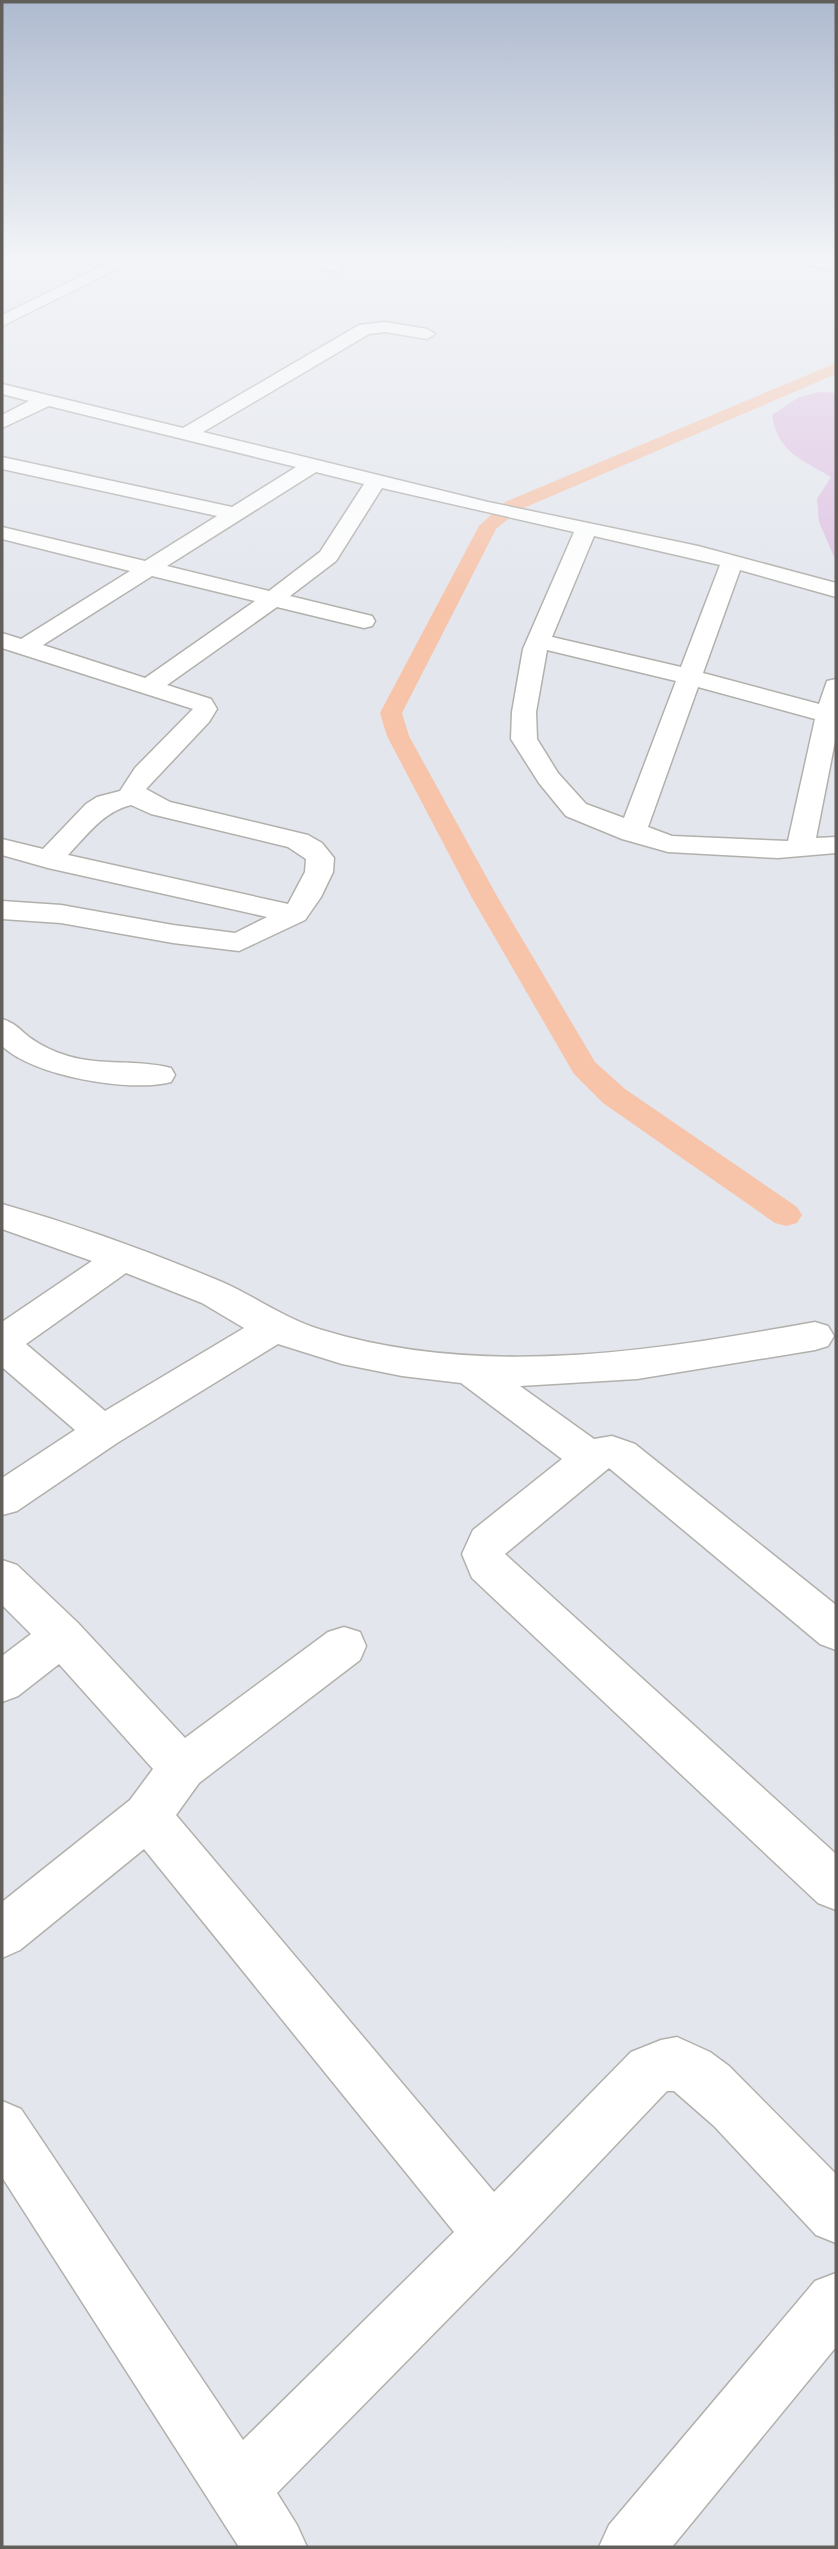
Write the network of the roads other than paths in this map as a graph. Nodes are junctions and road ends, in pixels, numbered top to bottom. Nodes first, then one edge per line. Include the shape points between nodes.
1 (285, 376) edge
2 (2, 389) edge
3 (48, 399) junction
4 (2, 422) edge
5 (188, 433) junction
6 (2, 463) edge
7 (313, 465) junction
8 (376, 481) junction
9 (234, 514) junction
10 (586, 530) junction
11 (12, 535) edge
12 (2, 550) edge
13 (732, 562) junction
14 (149, 568) junction
15 (836, 590) edge
16 (271, 600) junction
17 (364, 621) dead end
18 (539, 640) junction
19 (13, 643) edge
20 (691, 677) junction
21 (836, 686) edge
22 (148, 687) junction
23 (832, 716) edge
24 (134, 796) junction
25 (632, 833) junction
26 (836, 845) edge
27 (2, 848) edge
28 (800, 849) junction
29 (48, 860) junction
30 (2, 910) edge
31 (295, 914) junction
32 (2, 1029) edge
33 (159, 1075) dead end
34 (2, 1216) edge
35 (121, 1259) junction
36 (275, 1328) junction
37 (815, 1336) dead end
38 (2, 1343) edge
39 (472, 1370) junction
40 (103, 1432) junction
41 (591, 1459) junction
42 (2, 1499) edge
43 (2, 1578) edge
44 (836, 1631) edge
45 (62, 1636) junction
46 (344, 1646) dead end
47 (2, 1682) edge
48 (182, 1768) junction
49 (147, 1816) junction
50 (836, 1886) edge
51 (2, 1933) edge
52 (2, 2128) edge
53 (836, 2215) edge
54 (492, 2234) junction
55 (836, 2302) edge
56 (238, 2488) junction
57 (275, 2547) edge
58 (631, 2547) edge

1 - 5 street
2 - 3 street
3 - 4 street
3 - 5 street
5 - 7 street
6 - 9 street
7 - 8 street
7 - 9 street
8 - 10 street
8 - 16 street via 327,556
9 - 14 street
10 - 13 street
10 - 18 street
11 - 12 street
11 - 14 street
13 - 15 street
13 - 20 street
14 - 16 street
14 - 19 street
16 - 17 street
16 - 22 street
18 - 20 street
18 - 25 street via 524,712 524,738 576,810
19 - 22 street
20 - 23 street
20 - 25 street
21 - 23 street
22 - 24 street via 202,704 205,709 144,774 133,789
23 - 28 street
24 - 29 street via 96,810
24 - 31 street via 161,808 298,841 312,849 320,858 319,872
25 - 28 street via 668,844
26 - 28 street
27 - 29 street
29 - 31 street
30 - 31 street via 61,914 234,943
32 - 33 street via 30,1054 62,1066
34 - 35 street
35 - 36 street via 208,1290
35 - 38 street
36 - 39 street via 405,1363
36 - 40 street
37 - 39 street via 636,1367
38 - 40 street
39 - 41 street
40 - 42 street
41 - 44 street via 605,1450 618,1453
41 - 50 street via 488,1542 483,1557 487,1565
43 - 45 street
45 - 47 street
45 - 48 street
46 - 48 street
48 - 49 street
49 - 51 street
49 - 54 street
52 - 56 street
53 - 54 street via 713,2086 678,2064 647,2073
54 - 56 street
55 - 58 street
56 - 57 street

